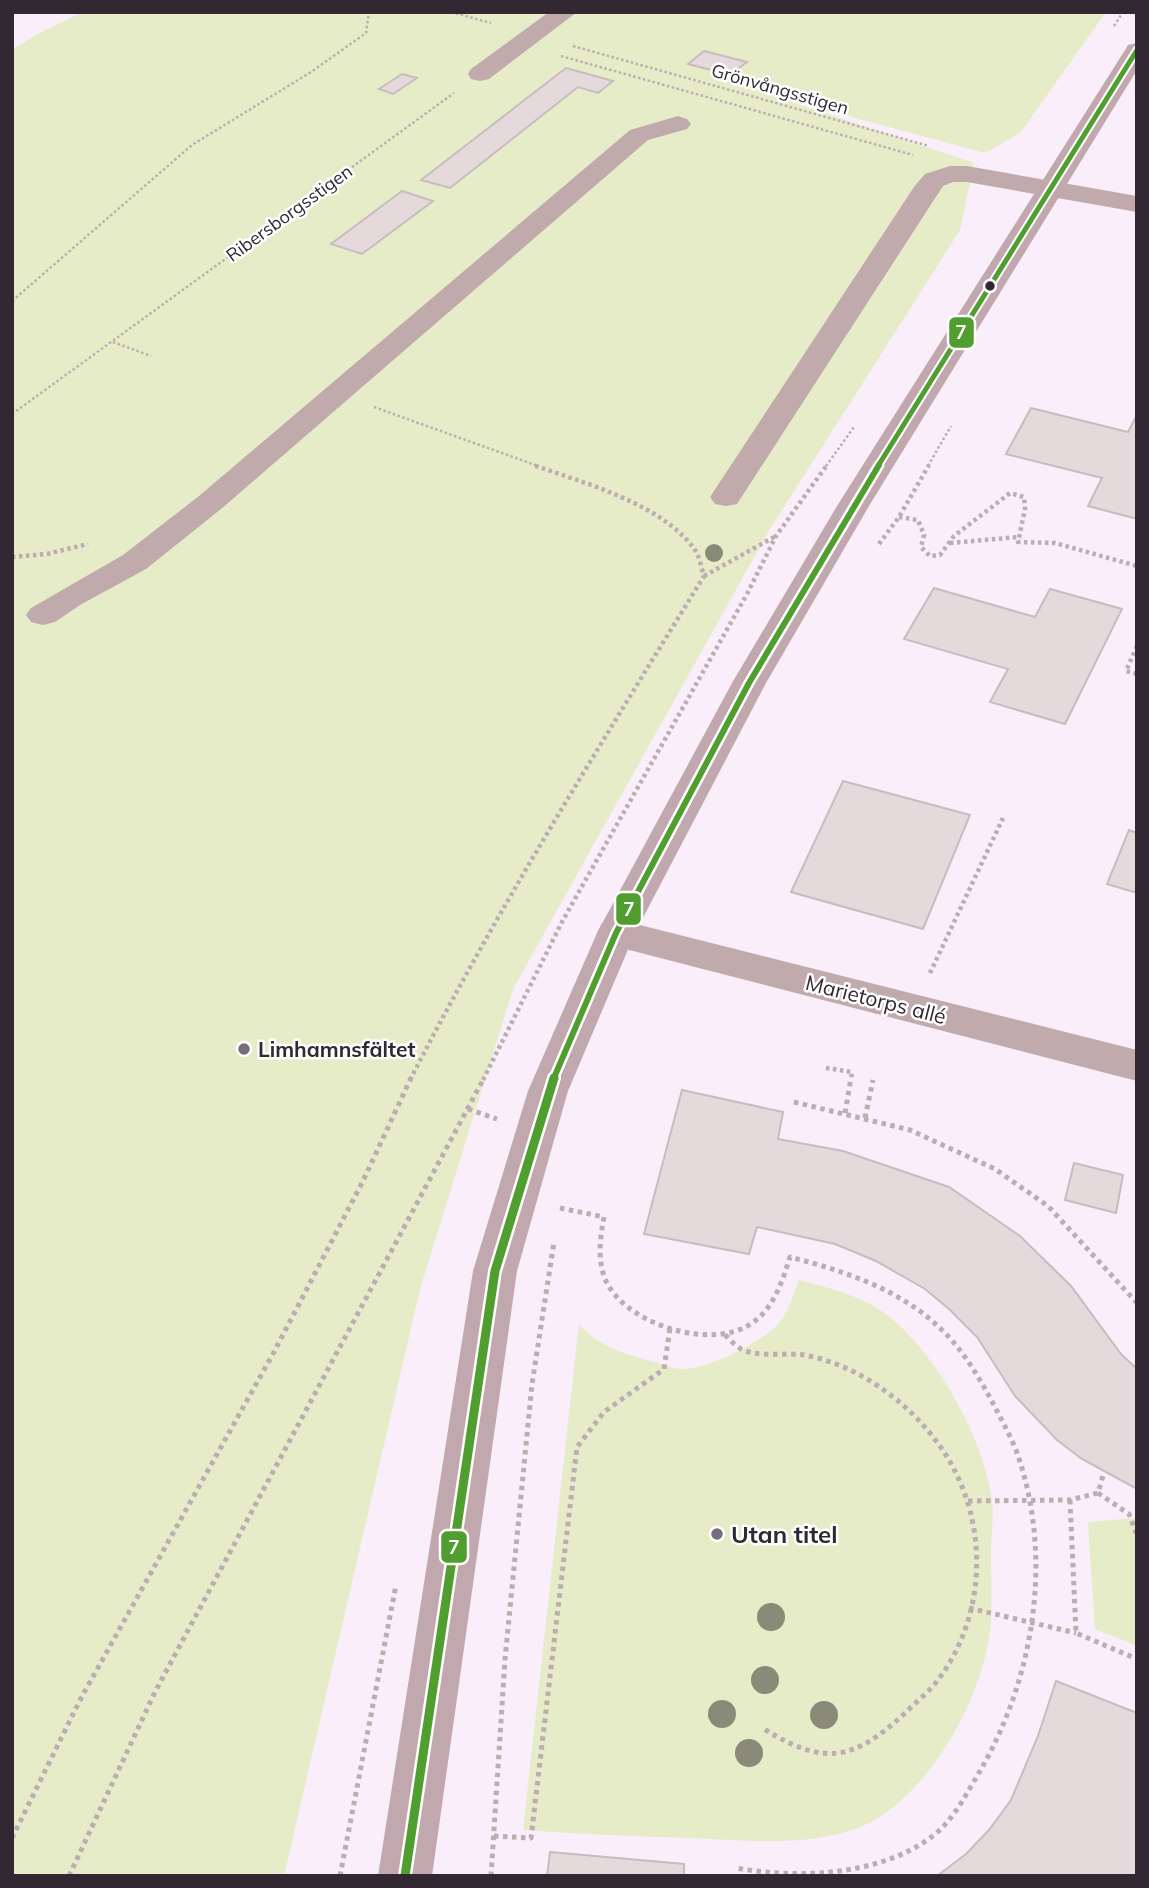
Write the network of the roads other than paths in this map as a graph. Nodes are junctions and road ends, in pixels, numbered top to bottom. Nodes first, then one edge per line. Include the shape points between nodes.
1 (565, 12) edge
2 (1137, 50) edge
3 (480, 74) road end
4 (678, 124) dead end
5 (1049, 187) junction
6 (1137, 204) edge
7 (726, 497) dead end
8 (43, 615) dead end
9 (616, 933) junction
10 (1137, 1066) edge
11 (405, 1876) edge

1 - 3 street
2 - 5 main road
4 - 8 street via 639,135 144,556
5 - 6 street
5 - 7 street via 967,173 934,180
5 - 9 main road via 749,683
9 - 10 street, Marietorps allé
9 - 11 main road via 548,1091 495,1271

